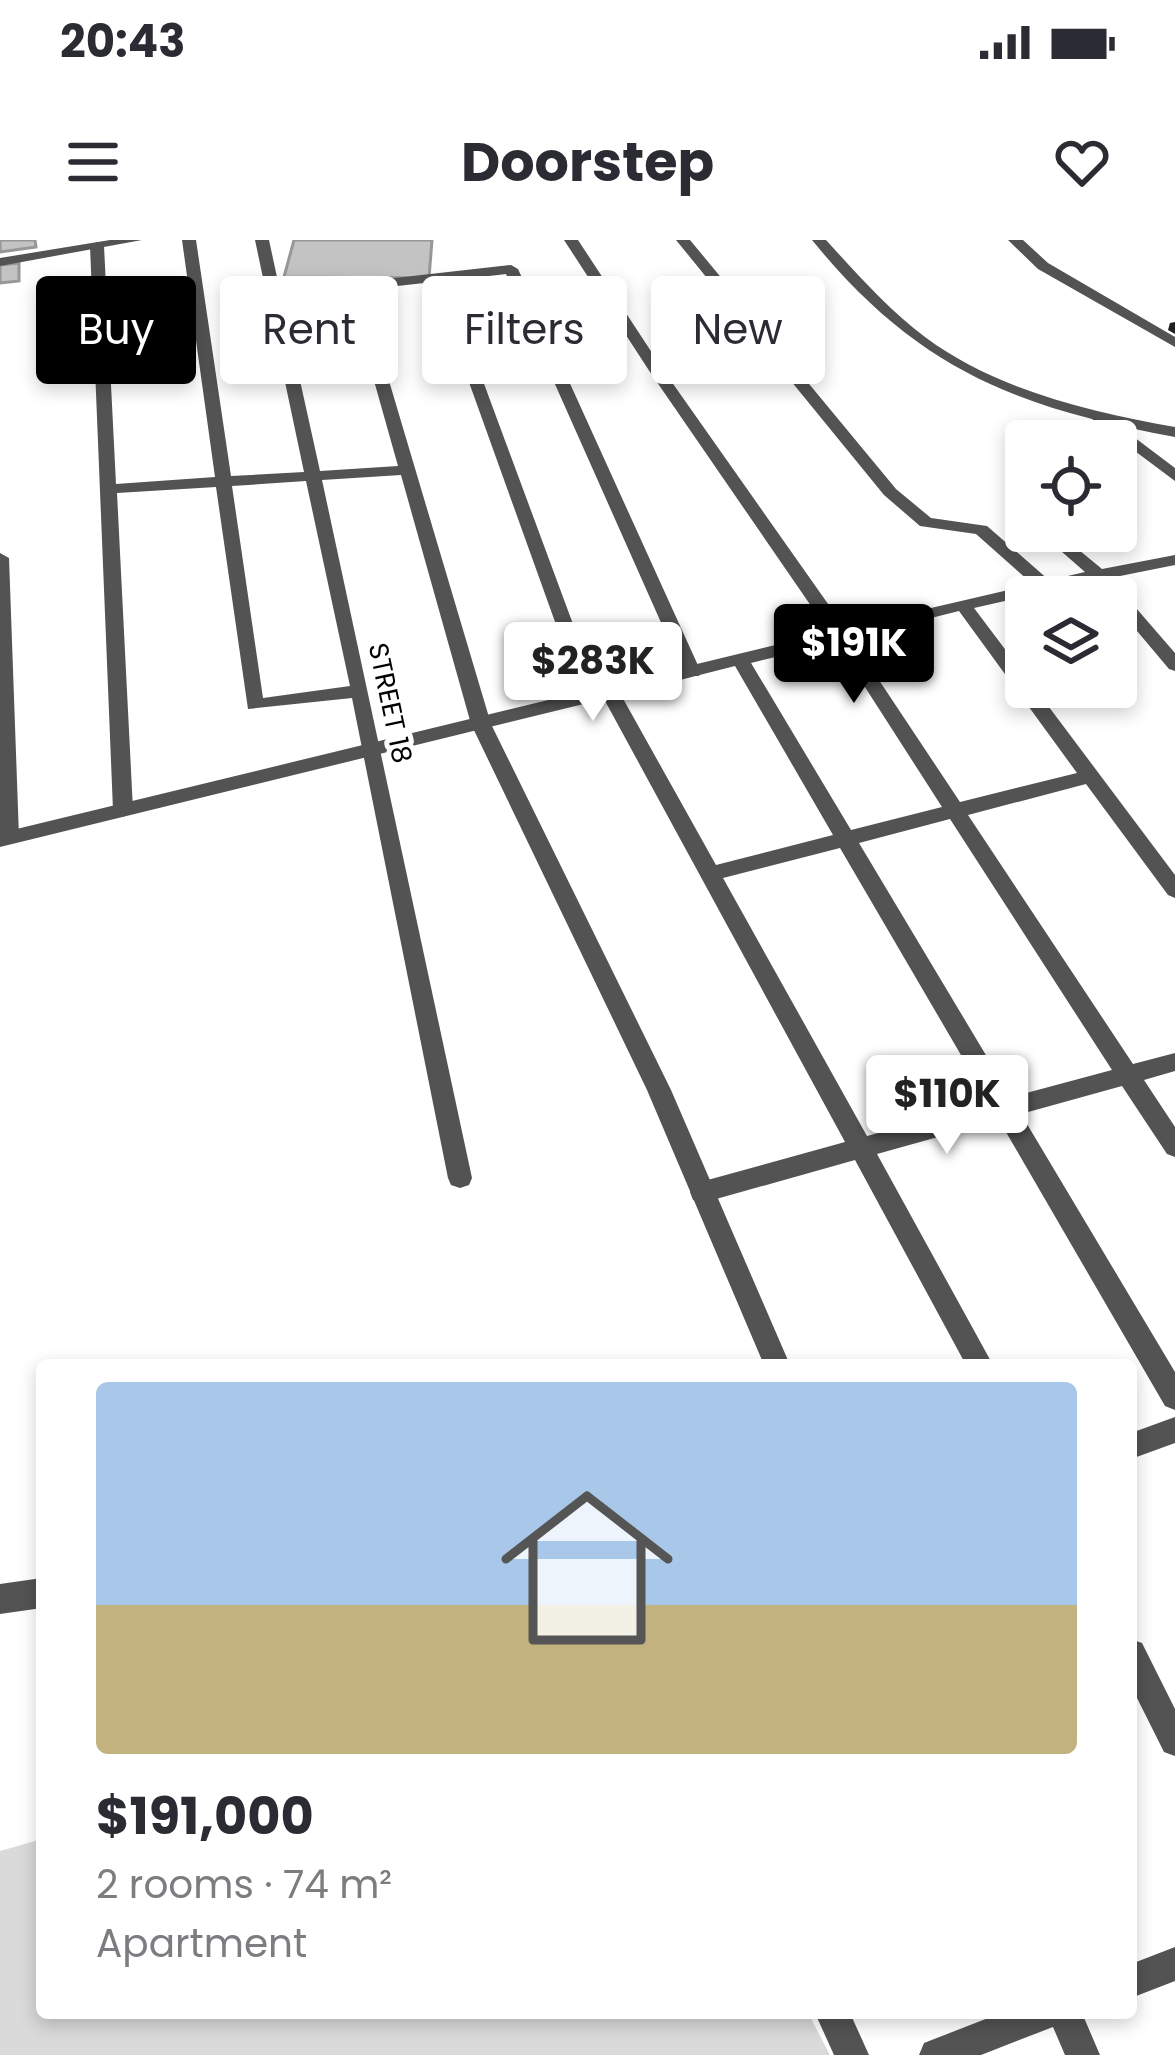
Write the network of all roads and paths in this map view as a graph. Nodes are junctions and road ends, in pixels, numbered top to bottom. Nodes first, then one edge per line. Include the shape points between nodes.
1 (135, 240) edge
2 (189, 240) edge
3 (262, 240) edge
4 (572, 240) edge
5 (683, 240) edge
6 (819, 240) edge
7 (1016, 240) edge
8 (97, 246) junction
9 (0, 262) edge
10 (270, 276) edge
11 (448, 276) edge
12 (514, 276) edge
13 (1175, 343) edge
14 (293, 384) edge
15 (383, 384) edge
16 (481, 384) edge
17 (563, 384) edge
18 (1097, 416) junction
19 (1175, 432) edge
20 (408, 470) junction
21 (313, 473) junction
22 (1175, 476) edge
23 (223, 479) junction
24 (109, 489) junction
25 (1071, 552) edge
26 (0, 558) edge
27 (1175, 560) edge
28 (1099, 575) junction
29 (1034, 576) edge
30 (1094, 576) edge
31 (1005, 595) edge
32 (963, 605) junction
33 (841, 635) junction
34 (740, 660) junction
35 (1175, 665) edge
36 (692, 672) junction
37 (360, 691) junction
38 (601, 694) junction
39 (481, 724) junction
40 (3, 732) edge
41 (373, 750) junction
42 (1090, 776) junction
43 (123, 810) junction
44 (956, 812) junction
45 (5, 838) edge
46 (846, 842) junction
47 (713, 873) junction
48 (1175, 890) edge
49 (1175, 1062) edge
50 (1129, 1076) junction
51 (1003, 1111) junction
52 (1175, 1147) edge
53 (862, 1149) junction
54 (460, 1178) dead end
55 (702, 1192) junction
56 (774, 1359) edge
57 (977, 1359) edge
58 (1175, 1397) edge
59 (1175, 1430) edge
60 (1137, 1444) edge
61 (36, 1594) edge
62 (0, 1599) edge
63 (1137, 1666) edge
64 (1175, 1741) edge
65 (1175, 1964) edge
66 (1137, 1979) edge
67 (835, 2019) edge
68 (1030, 2019) edge
69 (1067, 2019) edge
70 (852, 2055) edge
71 (936, 2055) edge
72 (1082, 2055) edge

1 - 8 street
2 - 23 street
3 - 10 street, STREET 18
4 - 33 street
5 - 29 street via 890,492 926,522 981,530
6 - 18 street via 928,347
7 - 13 street via 1043,266
8 - 9 street
8 - 24 street
11 - 12 street via 511,269
14 - 21 street, STREET 18
15 - 20 street
16 - 38 street
17 - 36 street
18 - 19 street
18 - 22 street
20 - 21 street
20 - 39 street
21 - 23 street
21 - 37 street, STREET 18
23 - 24 street
23 - 37 street via 255,705
24 - 43 street
25 - 28 street
26 - 40 street
27 - 28 street
28 - 30 street
28 - 35 street
31 - 32 street
32 - 33 street
32 - 42 street
33 - 34 street
33 - 44 street
34 - 36 street
34 - 46 street
36 - 38 street
37 - 41 street, STREET 18
38 - 39 street
38 - 47 street
39 - 41 street
39 - 55 street
40 - 45 street
41 - 43 street
41 - 54 street, STREET 18
42 - 44 street
42 - 48 street
43 - 45 street
44 - 46 street
44 - 50 street
46 - 47 street
46 - 51 street
47 - 53 street
49 - 50 street
50 - 51 street
50 - 52 street
51 - 53 street
51 - 58 street
53 - 55 street
53 - 57 street
55 - 56 street
59 - 60 street
61 - 62 street
63 - 64 street
65 - 66 street
67 - 70 street
68 - 71 street
69 - 72 street

